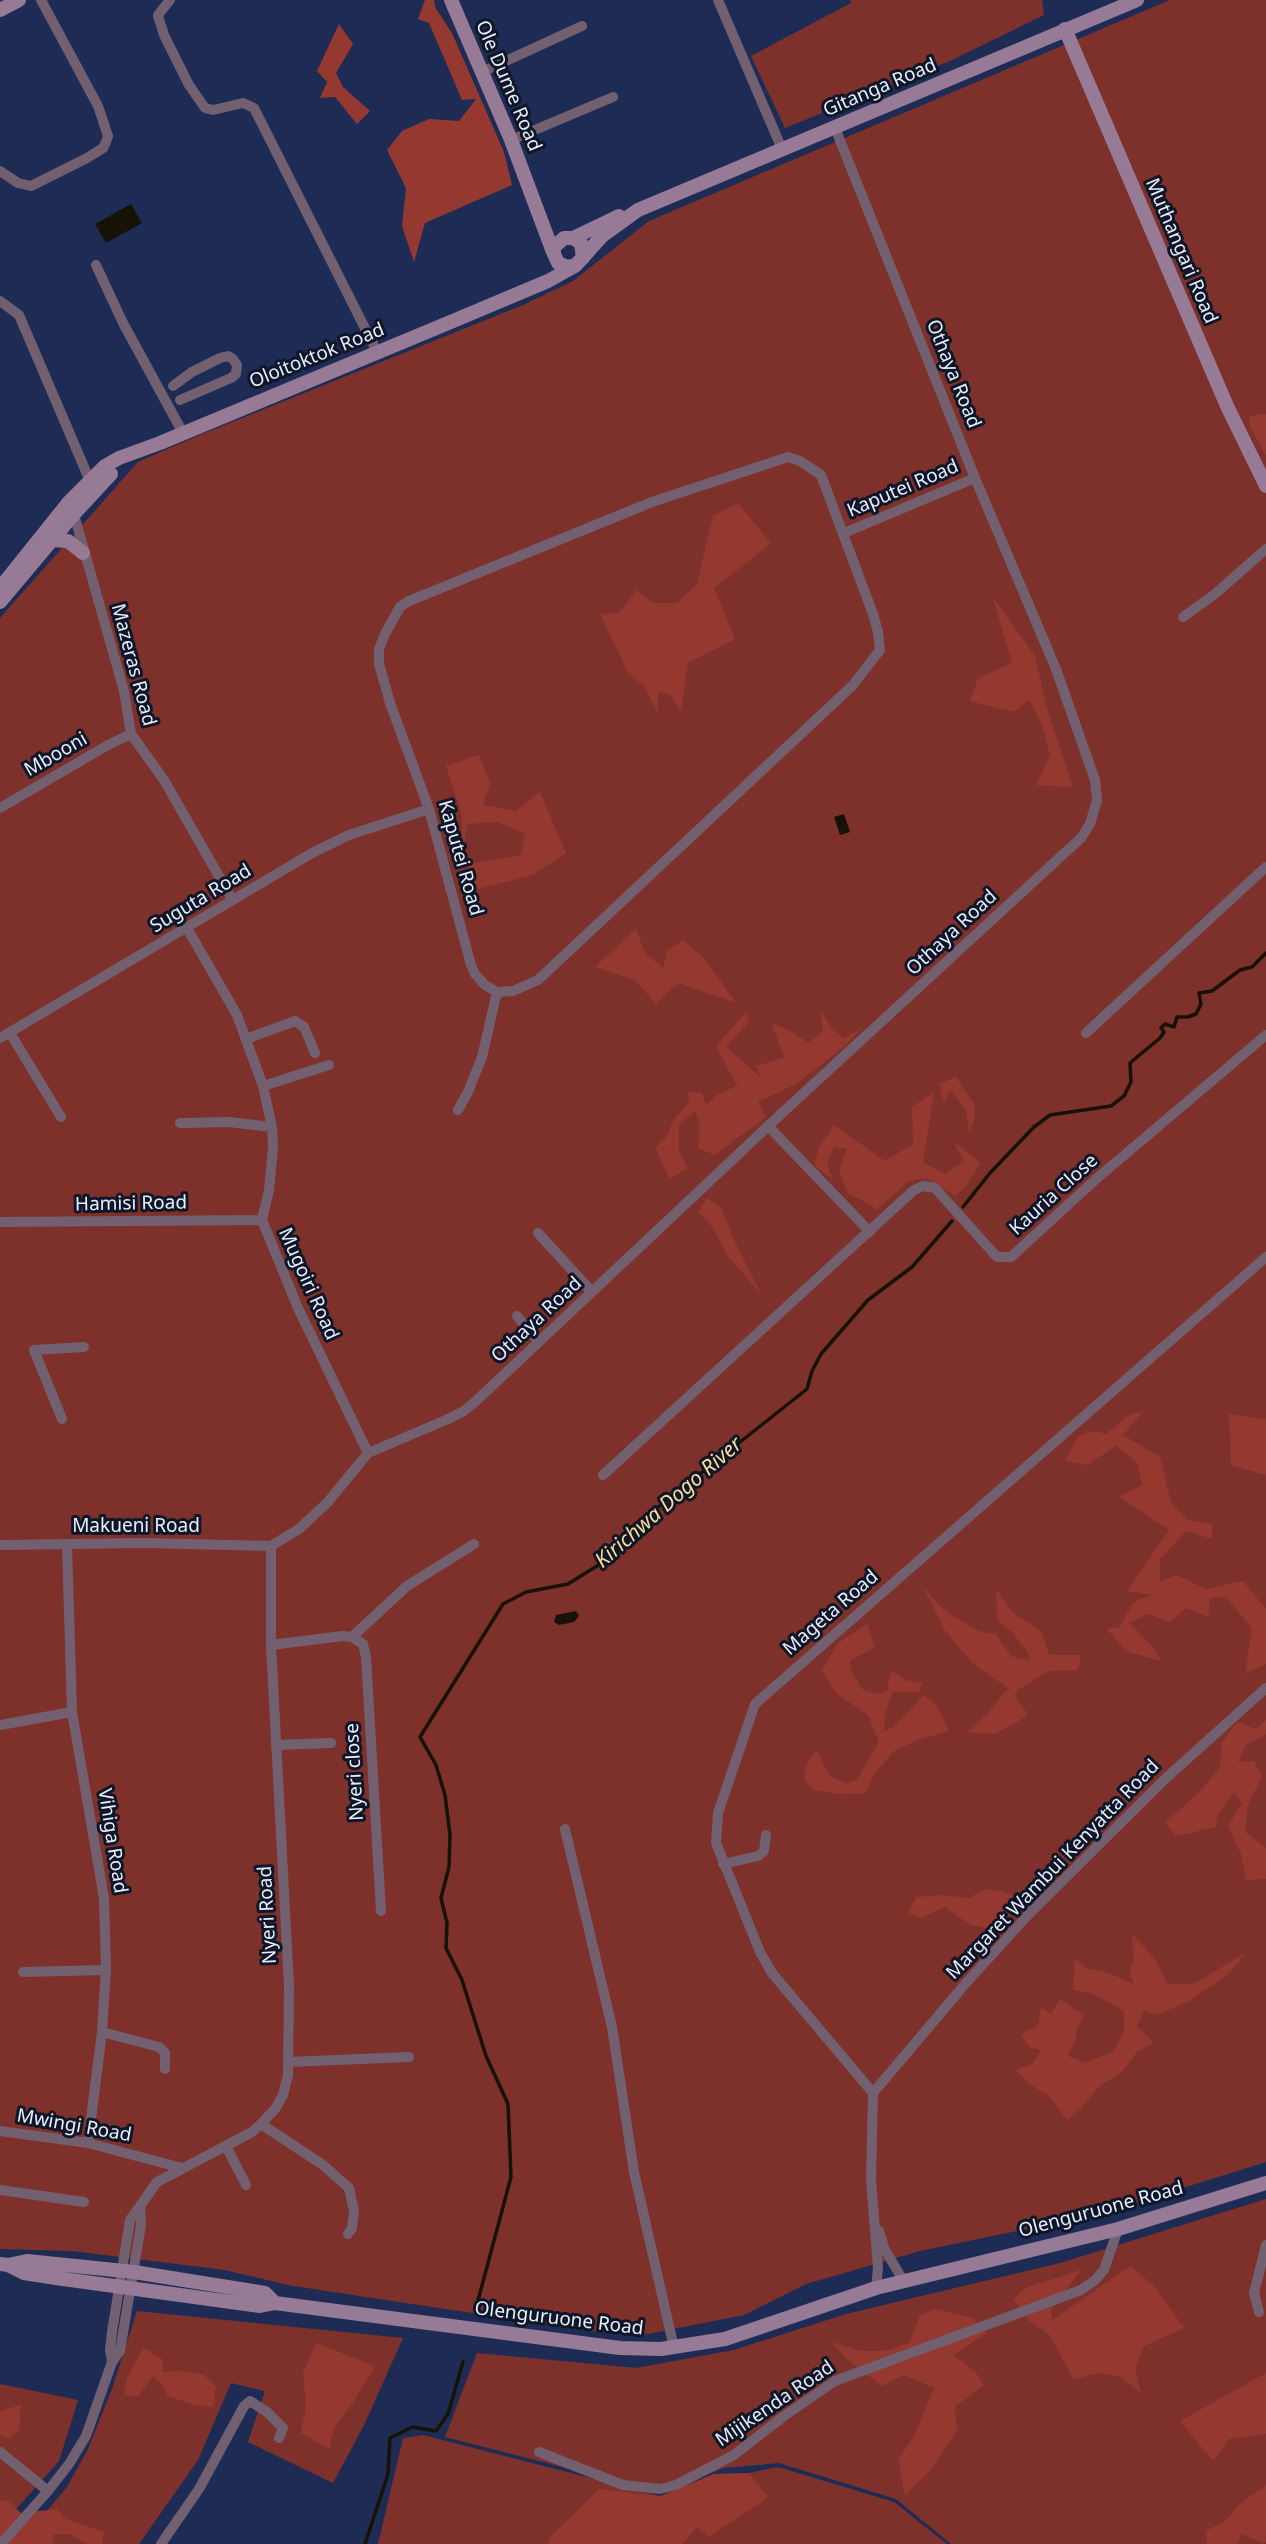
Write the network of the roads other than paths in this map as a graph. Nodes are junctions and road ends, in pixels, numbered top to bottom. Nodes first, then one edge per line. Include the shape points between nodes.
1 (19, 0) edge
2 (41, 0) edge
3 (170, 0) edge
4 (451, 0) edge
5 (718, 0) edge
6 (1135, 0) edge
7 (0, 10) edge
8 (582, 26) dead end
9 (1065, 29) junction
10 (482, 72) junction
11 (613, 97) dead end
12 (835, 128) junction
13 (511, 140) junction
14 (782, 149) junction
15 (0, 171) edge
16 (530, 187) junction
17 (638, 210) junction
18 (571, 237) junction
19 (554, 253) junction
20 (580, 261) junction
21 (96, 265) dead end
22 (516, 293) junction
23 (0, 301) edge
24 (377, 352) junction
25 (173, 386) dead end
26 (180, 400) dead end
27 (183, 433) junction
28 (133, 453) junction
29 (975, 478) junction
30 (90, 481) junction
31 (1266, 486) edge
32 (71, 517) junction
33 (844, 533) junction
34 (52, 540) junction
35 (35, 542) junction
36 (1266, 549) edge
37 (83, 553) junction
38 (0, 587) edge
39 (0, 602) edge
40 (1183, 617) dead end
41 (131, 734) junction
42 (0, 808) edge
43 (429, 809) junction
44 (1266, 867) edge
45 (232, 899) junction
46 (187, 928) junction
47 (497, 992) junction
48 (1086, 1033) dead end
49 (5, 1035) edge
50 (1266, 1035) edge
51 (246, 1040) junction
52 (315, 1053) dead end
53 (329, 1065) dead end
54 (262, 1086) junction
55 (458, 1110) dead end
56 (61, 1117) dead end
57 (180, 1123) dead end
58 (272, 1126) junction
59 (768, 1126) junction
60 (262, 1220) junction
61 (0, 1222) edge
62 (870, 1232) junction
63 (538, 1233) dead end
64 (1266, 1257) edge
65 (592, 1292) junction
66 (517, 1316) dead end
67 (539, 1342) junction
68 (84, 1347) dead end
69 (62, 1419) dead end
70 (368, 1453) junction
71 (603, 1475) dead end
72 (474, 1544) dead end
73 (0, 1545) edge
74 (67, 1545) junction
75 (271, 1546) junction
76 (352, 1637) junction
77 (271, 1645) junction
78 (1266, 1688) edge
79 (72, 1712) junction
80 (0, 1725) edge
81 (331, 1743) dead end
82 (276, 1745) junction
83 (565, 1829) dead end
84 (766, 1835) dead end
85 (723, 1864) junction
86 (381, 1911) dead end
87 (106, 1970) junction
88 (23, 1972) dead end
89 (102, 2032) junction
90 (409, 2057) dead end
91 (288, 2062) junction
92 (165, 2069) dead end
93 (873, 2093) junction
94 (261, 2124) junction
95 (0, 2131) edge
96 (88, 2143) junction
97 (226, 2146) junction
98 (182, 2168) junction
99 (1266, 2183) edge
100 (246, 2185) dead end
101 (0, 2190) edge
102 (84, 2202) dead end
103 (873, 2212) junction
104 (1118, 2229) junction
105 (348, 2234) dead end
106 (1266, 2245) edge
107 (4, 2265) edge
108 (127, 2280) junction
109 (904, 2282) junction
110 (876, 2288) junction
111 (1259, 2312) dead end
112 (674, 2348) junction
113 (279, 2438) dead end
114 (0, 2452) edge
115 (539, 2452) dead end
116 (48, 2491) junction
117 (1, 2544) edge
118 (161, 2544) edge

1 - 7 main road
2 - 15 street via 98,106 108,136 103,148 31,186
3 - 24 street via 159,19 189,85 205,108 247,103 254,108
4 - 10 main road, Ole Dume Road
5 - 14 street
6 - 9 main road, Gitanga Road
8 - 10 street
9 - 12 main road, Gitanga Road
9 - 31 main road, Muthangari Road
10 - 13 main road, Ole Dume Road
11 - 13 street
12 - 14 main road, Gitanga Road
12 - 29 street, Othaya Road
13 - 16 main road, Ole Dume Road
14 - 17 main road, Gitanga Road
16 - 18 main road via 546,219 558,232
16 - 19 main road
17 - 18 main road, Gitanga Road
17 - 20 main road, Gitanga Road via 602,236
18 - 19 main road, Gitanga Road via 560,240
18 - 20 main road via 583,248
19 - 20 main road via 562,266
19 - 22 main road, Gitanga Road via 542,277
20 - 22 main road, Gitanga Road
21 - 27 street
22 - 24 main road, Oloitoktok Road
23 - 30 street via 19,315
24 - 27 main road, Oloitoktok Road
25 - 26 street via 220,358 228,356 237,365 231,378
27 - 28 main road, Oloitoktok Road
28 - 30 main road, Oloitoktok Road via 118,457
28 - 32 main road, Oloitoktok Road
29 - 33 street, Kaputei Road
29 - 59 street, Othaya Road via 1065,693 1095,780 1090,824 1081,838
30 - 32 main road, Oloitoktok Road
32 - 34 main road, Oloitoktok Road
32 - 35 main road
32 - 35 main road, Oloitoktok Road
32 - 37 street, Mazeras Road
33 - 43 street, Kaputei Road via 821,475 788,457 639,507 400,607 379,649 379,664
33 - 47 street, Kaputei Road via 880,650 852,686 538,980 513,991
34 - 37 main road via 68,541
34 - 39 main road, Oloitoktok Road
35 - 38 main road, Oloitoktok Road
36 - 40 street
37 - 41 street, Mazeras Road via 124,691
41 - 42 street, Mbooni
41 - 45 street, Mazeras Road via 164,780
43 - 45 street, Suguta Road via 337,841
43 - 47 street, Kaputei Road via 474,974
44 - 48 street
45 - 46 street, Suguta Road
46 - 49 street, Suguta Road
46 - 51 street, Mugoiri Road via 237,1015
47 - 55 street via 482,1057
49 - 56 street
50 - 62 street, Kauria Close via 1011,1258 997,1257 929,1186 914,1190
51 - 52 street via 295,1021 304,1027
51 - 54 street, Mugoiri Road
53 - 54 street
54 - 58 street, Mugoiri Road
57 - 58 street
58 - 60 street, Mugoiri Road via 271,1174
59 - 62 street
59 - 65 street, Othaya Road
60 - 61 street, Hamisi Road
60 - 70 street, Mugoiri Road via 298,1308
62 - 71 street, Kauria Close
63 - 65 street
64 - 85 street, Mageta Road via 755,1704 718,1812 716,1843
65 - 67 street, Othaya Road
66 - 67 street
67 - 70 street, Othaya Road via 464,1411
68 - 69 street via 34,1350
70 - 75 street, Othaya Road via 327,1503 299,1529
72 - 76 street via 407,1586
73 - 74 street, Makueni Road
74 - 75 street, Makueni Road
74 - 79 street, Vihiga Road
75 - 77 street, Nyeri Road
76 - 77 street
76 - 86 street, Nyeri close via 363,1644 366,1657
77 - 82 street, Nyeri Road
78 - 93 street, Margaret Wambui Kenyatta Road via 1165,1779 1028,1915
79 - 80 street
79 - 87 street, Vihiga Road via 101,1871
81 - 82 street
82 - 91 street, Nyeri Road via 289,1986
83 - 112 street via 612,2027 634,2172
84 - 85 street via 764,1851 758,1856
85 - 93 street, Mageta Road via 772,1973
87 - 88 street
87 - 89 street, Vihiga Road
89 - 92 street via 159,2047
89 - 96 street, Vihiga Road
90 - 91 street
91 - 94 street, Nyeri Road via 283,2095
93 - 103 street
94 - 97 street, Nyeri Road
94 - 105 street via 349,2188 354,2211
95 - 96 street, Mwingi Road
96 - 98 street, Mwingi Road
97 - 98 street, Nyeri Road
97 - 100 street
98 - 108 street, Nyeri Road via 157,2182 130,2220
99 - 104 main road, Olenguruone Road
101 - 102 street
103 - 109 street via 884,2248
103 - 110 street
104 - 109 main road, Olenguruone Road
104 - 115 street, Mijikenda Road via 1104,2270 1080,2290 835,2381 734,2455 676,2485 660,2489 623,2485
106 - 111 street via 1254,2293
107 - 108 main road, Olenguruone Road via 27,2261
108 - 112 main road, Olenguruone Road via 265,2293 275,2303 620,2348
108 - 116 street, Nyeri Road via 120,2351 86,2436
109 - 110 main road, Olenguruone Road
110 - 112 main road, Olenguruone Road via 725,2339
113 - 118 street via 283,2428 267,2412 250,2402 244,2406 199,2489
114 - 116 street
116 - 117 street, Nyeri Road

